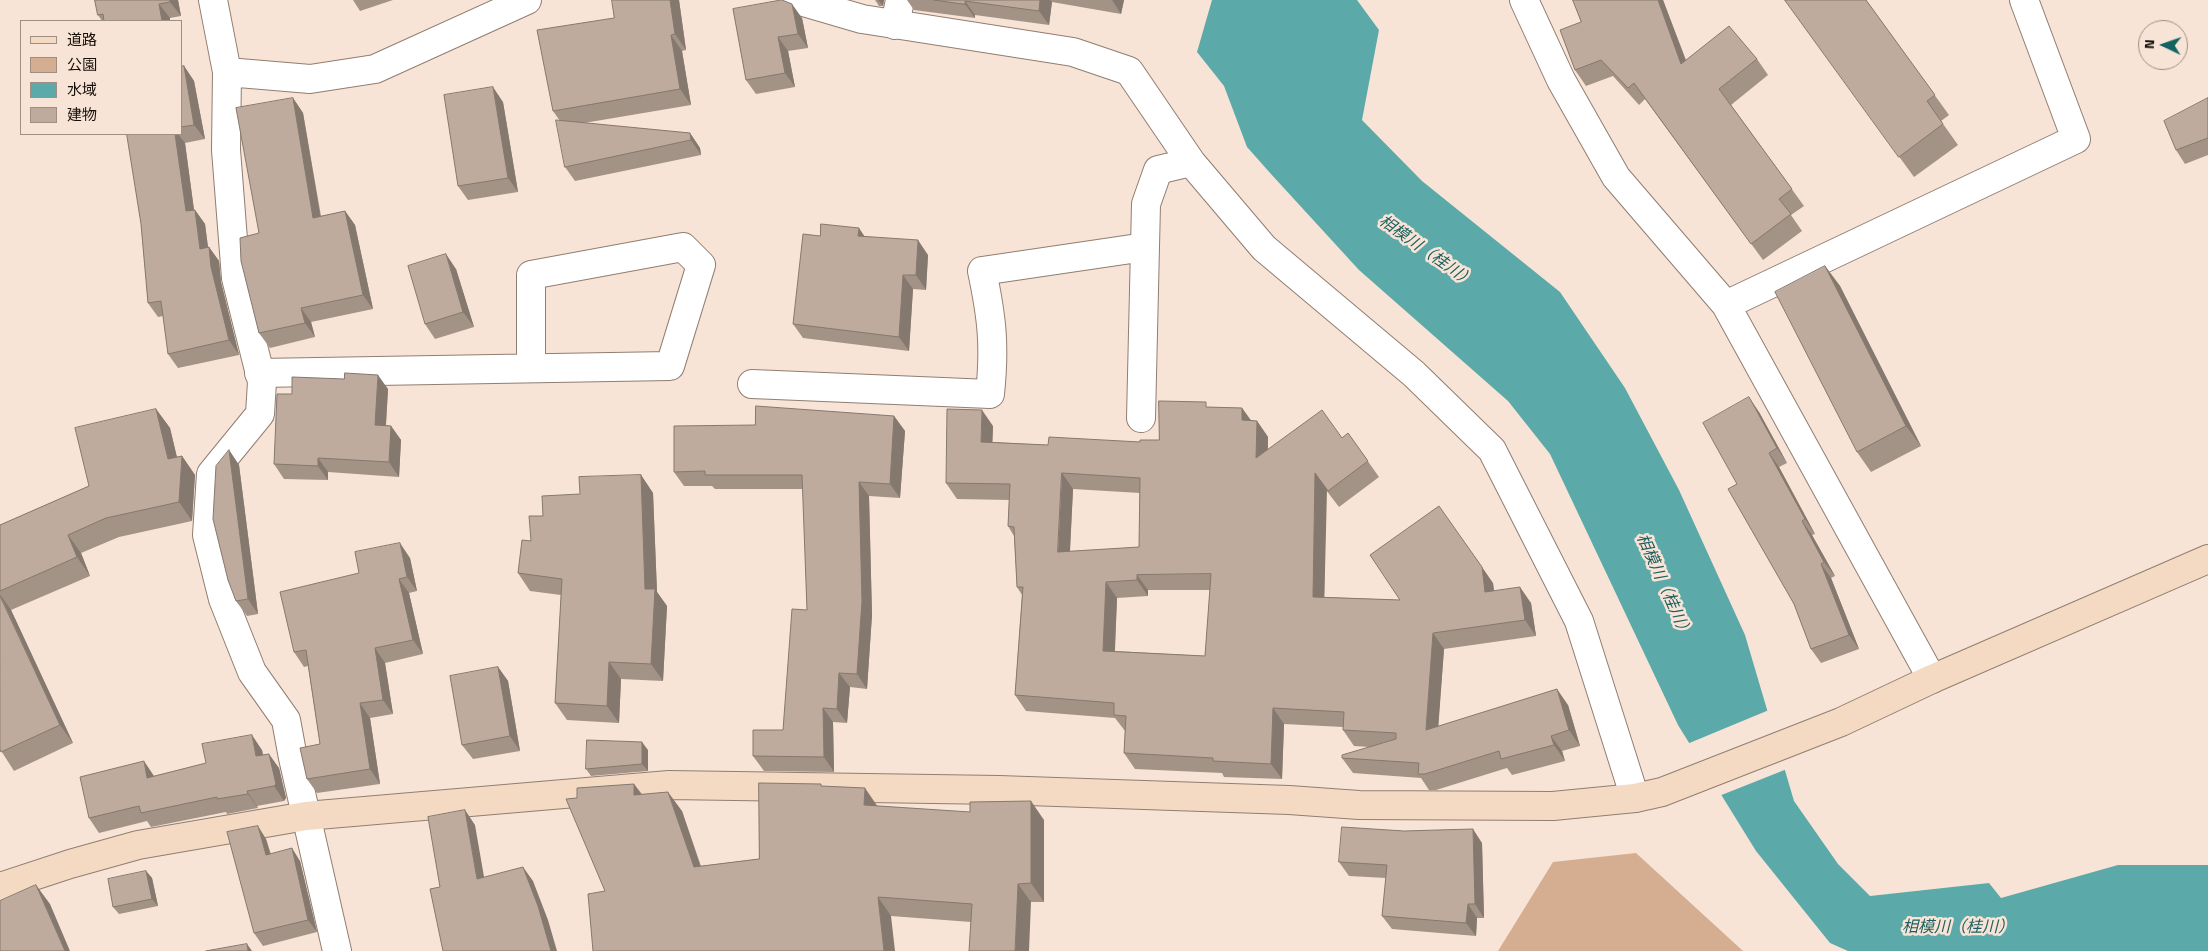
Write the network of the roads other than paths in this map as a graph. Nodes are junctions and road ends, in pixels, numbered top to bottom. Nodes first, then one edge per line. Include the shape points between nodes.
1 (213, 0) edge
2 (527, 0) edge
3 (797, 0) edge
4 (1524, 0) edge
5 (2024, 0) edge
6 (897, 12) edge
7 (227, 72) junction
8 (1191, 162) junction
9 (1145, 247) junction
10 (1726, 305) junction
11 (531, 367) junction
12 (259, 374) junction
13 (752, 384) dead end
14 (1140, 418) dead end
15 (2208, 559) edge
16 (1932, 679) junction
17 (1635, 798) junction
18 (306, 816) junction
19 (0, 887) edge
20 (337, 951) edge

1 - 7 street
2 - 7 street via 375,69 310,79
3 - 6 street via 862,19
4 - 10 street via 1561,80 1616,177
5 - 10 street via 2076,139
6 - 8 street via 1074,52 1129,71
7 - 12 street via 226,150 236,278
8 - 9 street via 1158,170 1146,204
8 - 17 street via 1264,248 1414,374 1492,450 1579,621
9 - 13 street via 982,271 991,314 994,354 990,394
9 - 14 street
10 - 16 street
11 - 11 street via 670,366 701,265 683,248 531,275
11 - 12 street
12 - 18 street via 262,382 260,414 210,474 207,535 223,600 252,672 286,720
15 - 16 main road
16 - 17 main road via 1827,728 1676,786
17 - 18 main road via 1553,806 1359,805 999,790 669,785
18 - 19 main road via 138,845
18 - 20 street

